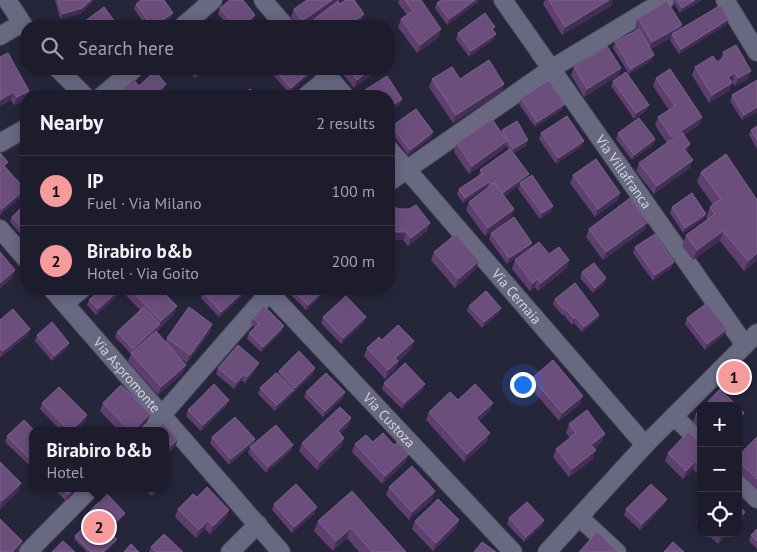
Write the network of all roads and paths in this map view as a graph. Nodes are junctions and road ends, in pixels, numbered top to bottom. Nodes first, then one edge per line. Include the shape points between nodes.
1 (7, 0) edge
2 (214, 0) edge
3 (263, 0) edge
4 (502, 0) edge
5 (665, 0) edge
6 (725, 0) edge
7 (20, 20) edge
8 (190, 20) edge
9 (280, 20) edge
10 (20, 28) edge
11 (0, 36) edge
12 (757, 52) edge
13 (551, 69) junction
14 (64, 75) edge
15 (127, 75) edge
16 (323, 75) edge
17 (327, 75) edge
18 (78, 90) edge
19 (109, 90) edge
20 (311, 90) edge
21 (340, 90) edge
22 (20, 131) edge
23 (0, 143) edge
24 (395, 156) edge
25 (406, 169) junction
26 (395, 177) edge
27 (0, 229) edge
28 (20, 252) edge
29 (58, 295) edge
30 (75, 295) edge
31 (265, 295) edge
32 (274, 295) edge
33 (65, 303) junction
34 (751, 339) edge
35 (164, 415) junction
36 (674, 416) junction
37 (152, 427) edge
38 (697, 439) edge
39 (645, 445) junction
40 (742, 484) edge
41 (87, 492) edge
42 (757, 498) edge
43 (580, 517) junction
44 (258, 524) junction
45 (28, 552) edge
46 (230, 552) edge
47 (281, 552) edge
48 (513, 552) edge
49 (548, 552) edge
50 (617, 552) edge

1 - 7 street
2 - 8 street
3 - 9 street
4 - 13 street, Via Villafranca
5 - 13 street
6 - 12 street
10 - 11 street
13 - 25 street
13 - 34 street, Via Villafranca
14 - 18 street
15 - 19 street
16 - 20 street
17 - 21 street
22 - 23 street
24 - 25 street, Via Cernaia
25 - 26 street
25 - 39 street, Via Cernaia
27 - 28 street
29 - 33 street, Via Aspromonte
30 - 33 street
31 - 35 street
32 - 48 street, Via Custoza
33 - 35 street, Via Aspromonte
34 - 36 street
35 - 37 street
35 - 44 street, Via Aspromonte
36 - 38 street
36 - 39 street
39 - 43 street
40 - 42 street
41 - 45 street
43 - 49 street
43 - 50 street
44 - 46 street
44 - 47 street, Via Aspromonte

